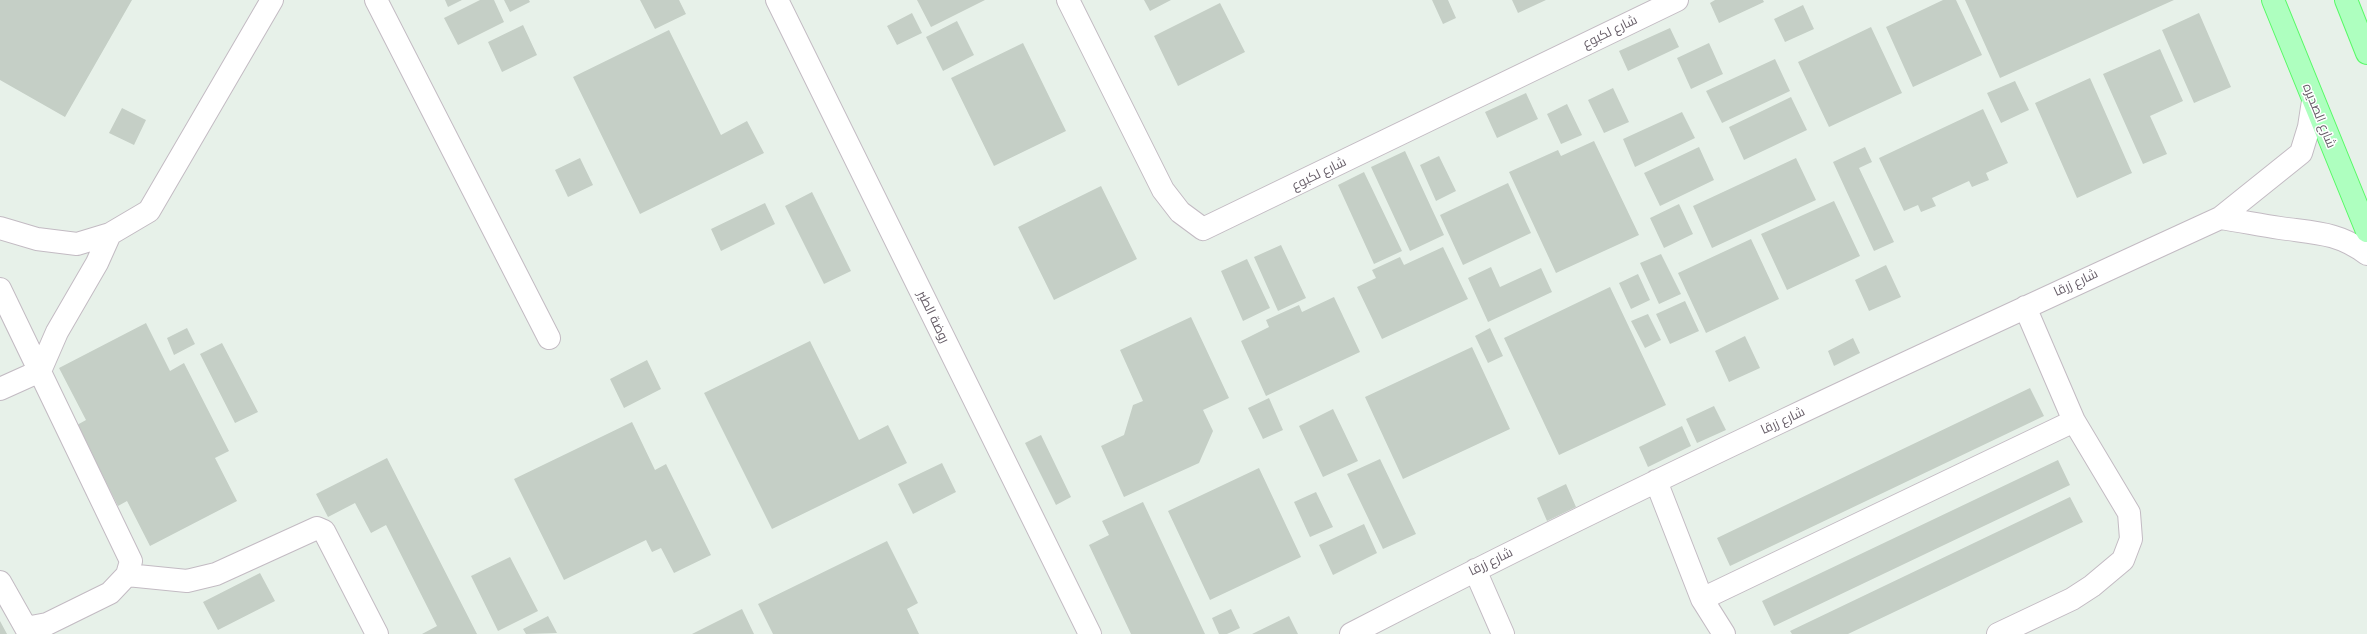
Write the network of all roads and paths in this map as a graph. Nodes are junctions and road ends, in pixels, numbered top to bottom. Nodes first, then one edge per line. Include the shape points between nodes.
1 (272, 0) edge
2 (376, 0) edge
3 (777, 0) edge
4 (1068, 0) edge
5 (1676, 0) edge
6 (2273, 0) edge
7 (2346, 0) edge
8 (2367, 53) edge
9 (2313, 100) junction
10 (2220, 218) junction
11 (0, 228) edge
12 (2367, 230) edge
13 (110, 234) junction
14 (2367, 254) edge
15 (0, 289) edge
16 (2025, 307) junction
17 (549, 338) dead end
18 (40, 371) junction
19 (0, 389) edge
20 (2074, 421) junction
21 (1656, 481) junction
22 (1475, 570) junction
23 (128, 575) junction
24 (0, 582) edge
25 (1702, 599) junction
26 (377, 634) edge
27 (1090, 634) edge
28 (1351, 634) edge
29 (1503, 634) edge
30 (1724, 634) edge
31 (1998, 634) edge

1 - 13 street via 149,211
2 - 17 street
3 - 27 street, روضة الطير
4 - 5 street, شارع لكبوع via 1163,190 1180,212 1202,230
6 - 9 main road, شارع الصديره
7 - 8 main road
9 - 10 street, شارع زرقا via 2309,127 2301,153
9 - 12 main road, شارع الصديره
10 - 14 street via 2309,230 2335,237
10 - 16 street, شارع زرقا
11 - 13 street via 37,239 77,244
13 - 18 street via 57,332
15 - 18 street
16 - 20 street
16 - 21 street, شارع زرقا
18 - 19 street
18 - 23 street via 132,561
20 - 25 street
20 - 31 street via 2129,513 2131,539 2123,560 2092,586
21 - 22 street, شارع زرقا
21 - 25 street
22 - 28 street, شارع زرقا
22 - 29 street
23 - 24 street via 110,593 47,624 26,628
23 - 26 street via 187,581 216,574 317,528 324,531
25 - 30 street

